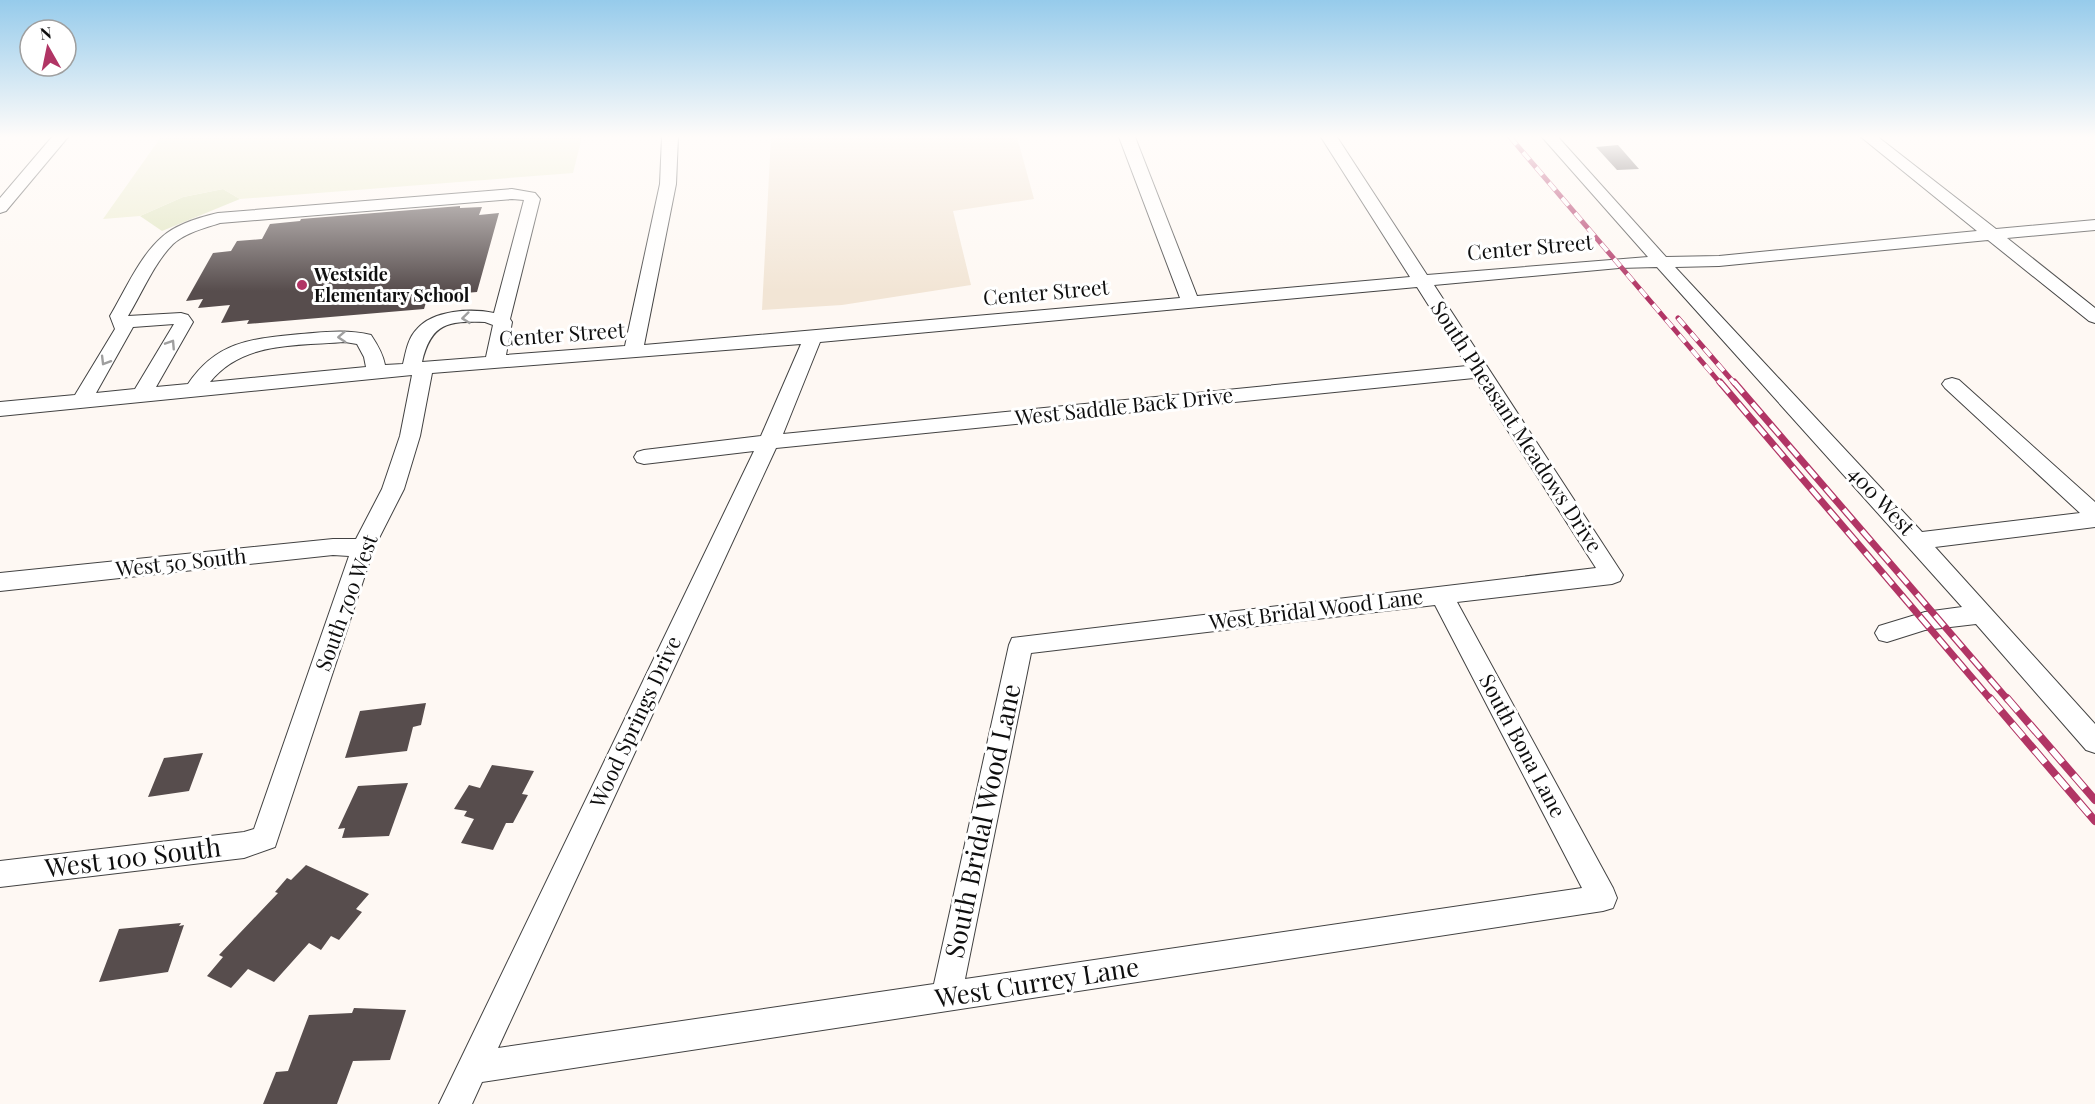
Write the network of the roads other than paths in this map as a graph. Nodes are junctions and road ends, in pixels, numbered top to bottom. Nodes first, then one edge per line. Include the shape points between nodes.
1 (16, 189) edge
2 (667, 189) edge
3 (1147, 189) edge
4 (1362, 189) edge
5 (1596, 189) edge
6 (1933, 189) edge
7 (0, 208) edge
8 (2095, 225) edge
9 (1991, 235) junction
10 (1663, 264) junction
11 (1420, 280) junction
12 (1191, 303) junction
13 (2095, 317) edge
14 (501, 320) junction
15 (120, 323) junction
16 (813, 337) junction
17 (633, 352) junction
18 (495, 362) junction
19 (417, 368) junction
20 (1479, 371) junction
21 (376, 373) junction
22 (1952, 384) dead end
23 (194, 390) junction
24 (142, 394) junction
25 (82, 400) junction
26 (0, 409) edge
27 (769, 442) junction
28 (644, 457) dead end
29 (2095, 513) edge
30 (2095, 519) edge
31 (1917, 541) junction
32 (363, 548) junction
33 (1612, 575) joint
34 (0, 582) edge
35 (1441, 595) junction
36 (1982, 614) junction
37 (1887, 633) dead end
38 (1021, 645) joint
39 (2095, 742) edge
40 (265, 838) joint
41 (0, 874) edge
42 (1603, 898) joint
43 (946, 997) junction
44 (471, 1068) junction
45 (454, 1104) edge

1 - 7 street
2 - 17 street
3 - 12 street
4 - 11 street, South Pheasant Meadows Drive
5 - 10 street, 400 West
6 - 9 street
8 - 9 street, Center Street
9 - 10 street, Center Street
9 - 13 street
10 - 11 street, Center Street via 1619,263
10 - 31 street, 400 West
11 - 12 street, Center Street
11 - 20 street, South Pheasant Meadows Drive
12 - 16 street, Center Street
14 - 15 street via 532,199 529,196 512,194 238,215 205,222 178,234 162,247 120,315
14 - 18 street
14 -> 19 street, South 700 West via 480,316 434,323 422,334
24 -> 15 street via 184,322 169,318
15 -> 25 street via 124,329
16 - 17 street, Center Street
16 - 27 street, Wood Springs Drive
17 - 18 street, Center Street
18 - 19 street, Center Street
19 - 21 street, Center Street
19 - 32 street, South 700 West via 410,436 393,489
20 - 27 street, West Saddle Back Drive
20 - 33 street, South Pheasant Meadows Drive
21 - 23 street, Center Street
21 -> 23 street via 374,357 364,339 310,339 237,350 206,370
22 - 29 street
23 - 24 street, Center Street
24 - 25 street, Center Street
25 - 26 street, Center Street
27 - 28 street, West Saddle Back Drive
27 - 44 street, Wood Springs Drive
30 - 31 street
31 - 36 street, 400 West
32 - 34 street, West 50 South via 333,547
32 - 40 street, South 700 West
33 - 35 street, West Bridal Wood Lane
35 - 38 street, West Bridal Wood Lane
35 - 42 street, South Bona Lane
36 - 37 street via 1924,621
36 - 39 street, 400 West
38 - 43 street, South Bridal Wood Lane
40 - 41 street, West 100 South via 244,845
42 - 43 street, West Currey Lane
43 - 44 street, West Currey Lane
44 - 45 street, Wood Springs Drive

